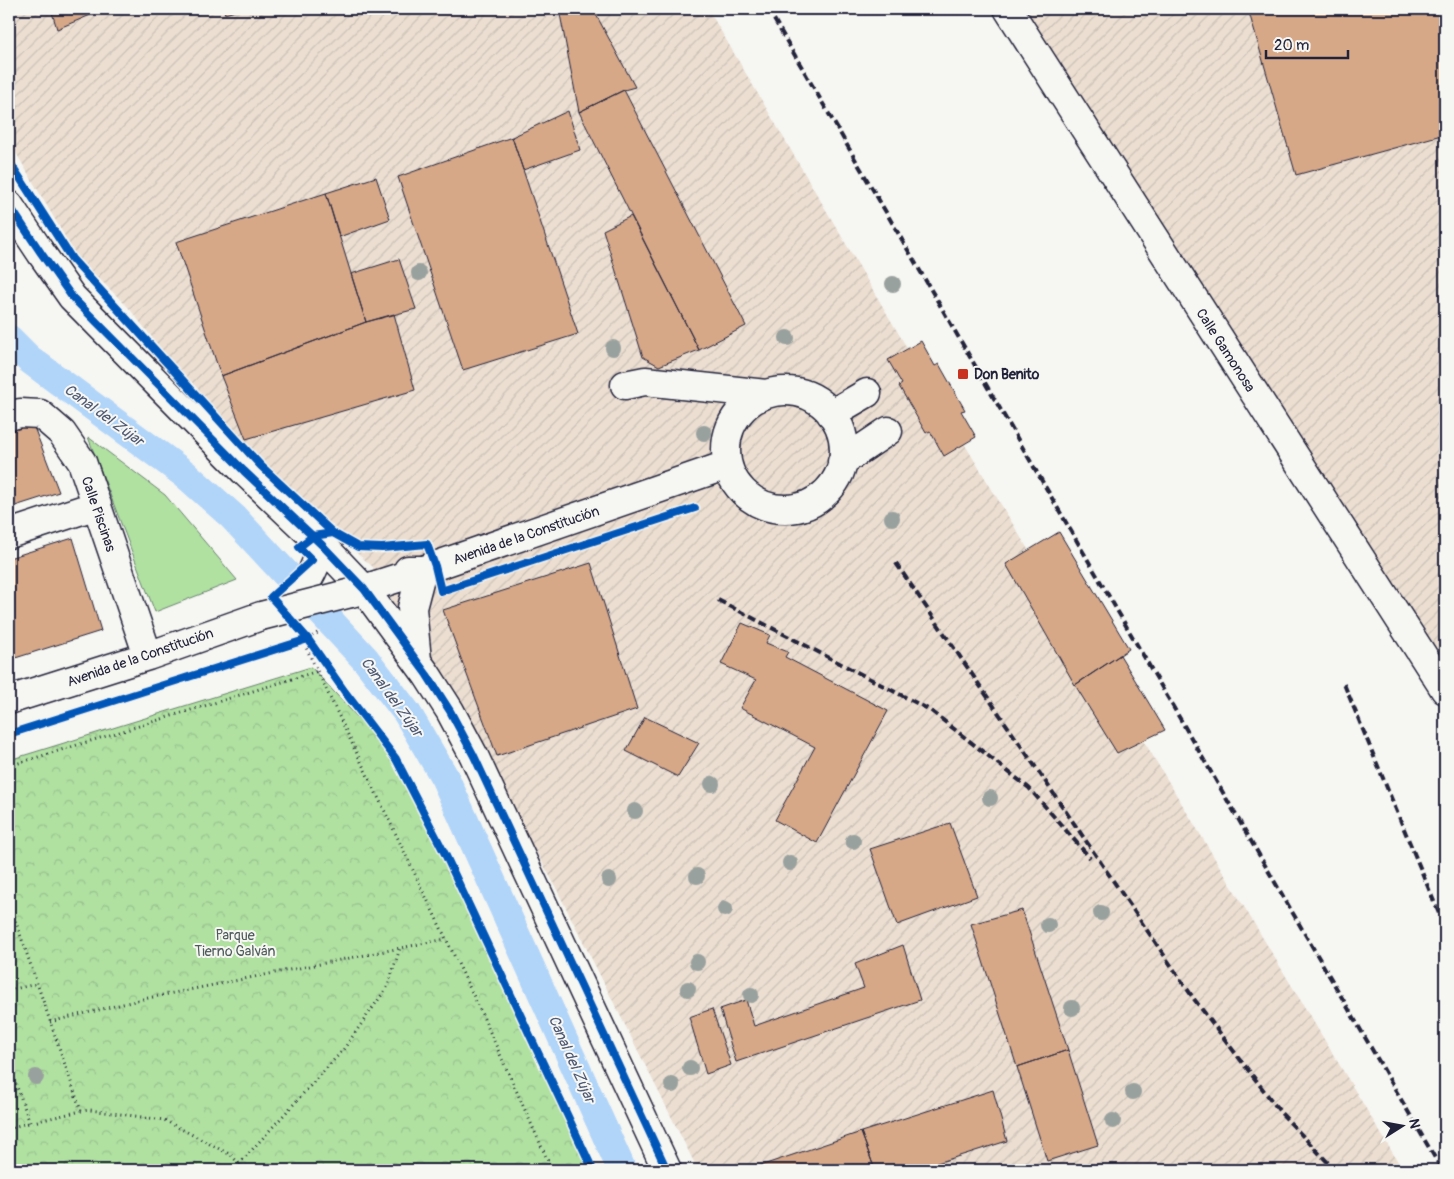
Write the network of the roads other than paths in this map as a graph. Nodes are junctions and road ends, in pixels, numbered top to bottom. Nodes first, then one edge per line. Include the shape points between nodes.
1 (1008, 9) edge
2 (9, 205) edge
3 (867, 393) dead end
4 (766, 394) junction
5 (14, 414) edge
6 (831, 414) junction
7 (733, 422) junction
8 (888, 432) dead end
9 (842, 462) junction
10 (727, 464) junction
11 (97, 506) junction
12 (9, 534) edge
13 (319, 556) junction
14 (422, 570) junction
15 (350, 583) junction
16 (283, 614) junction
17 (148, 656) junction
18 (417, 662) junction
19 (1445, 690) edge
20 (9, 700) edge
21 (667, 1170) edge

1 - 19 street, Calle Gamonosa
2 - 13 street via 72,297 244,471
3 - 6 street
4 - 6 street via 787,391 809,396
4 - 7 street via 747,405
4 - 7 street via 645,381 626,385 647,392 711,399
5 - 11 street, Calle Piscinas via 40,414 62,433 82,462
6 - 9 street via 839,426 844,447
7 - 10 street via 726,442
8 - 9 street
9 - 10 street via 831,488 814,502 793,509 772,508 752,500 736,484
10 - 14 street, Avenida de la Constitución
11 - 12 street
11 - 17 street, Calle Piscinas
13 - 15 street
13 - 16 street via 306,584
14 - 15 street, Avenida de la Constitución
14 - 18 street via 412,608
15 - 16 street, Avenida de la Constitución, bridge
15 - 18 street
16 - 17 street, Avenida de la Constitución
17 - 20 street, Avenida de la Constitución
18 - 21 street via 450,710 474,756

